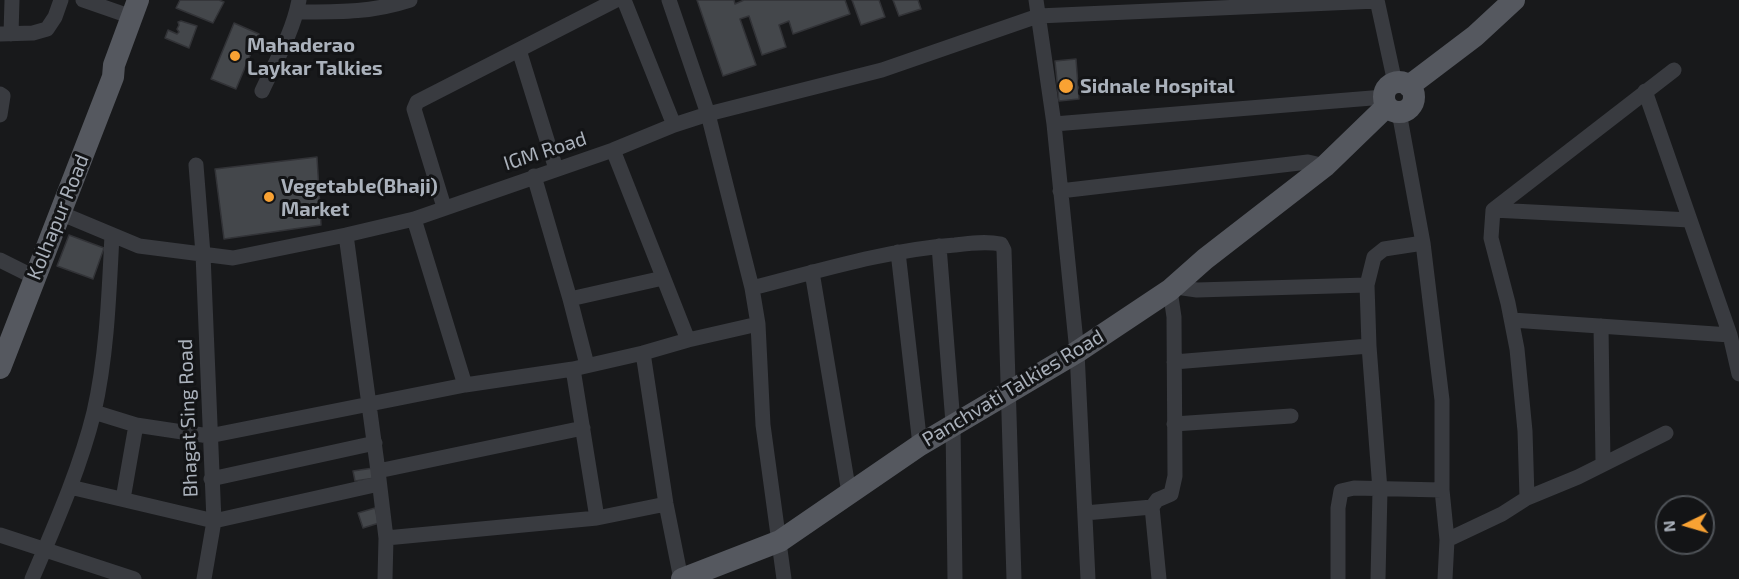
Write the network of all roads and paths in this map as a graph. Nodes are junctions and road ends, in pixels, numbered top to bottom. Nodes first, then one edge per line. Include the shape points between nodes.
1 (12, 0) edge
2 (61, 0) edge
3 (82, 0) edge
4 (410, 0) edge
5 (616, 0) edge
6 (624, 0) edge
7 (669, 0) edge
8 (1036, 0) edge
9 (1377, 0) edge
10 (1514, 0) edge
11 (298, 6) edge
12 (135, 8) edge
13 (1038, 16) junction
14 (6, 34) edge
15 (519, 50) junction
16 (114, 65) junction
17 (1674, 70) dead end
18 (262, 91) dead end
19 (1645, 91) junction
20 (0, 94) edge
21 (1395, 97) junction
22 (708, 114) junction
23 (0, 115) edge
24 (1054, 124) junction
25 (674, 125) junction
26 (613, 150) junction
27 (196, 165) dead end
28 (1324, 166) junction
29 (556, 169) junction
30 (534, 176) junction
31 (1060, 191) junction
32 (444, 207) junction
33 (1493, 210) junction
34 (60, 213) junction
35 (414, 219) junction
36 (1690, 220) junction
37 (112, 235) junction
38 (346, 236) junction
39 (1423, 243) junction
40 (939, 246) junction
41 (898, 252) junction
42 (203, 254) junction
43 (0, 260) edge
44 (812, 272) junction
45 (29, 274) junction
46 (663, 278) junction
47 (1367, 285) junction
48 (1174, 287) junction
49 (752, 288) junction
50 (570, 299) junction
51 (1512, 320) junction
52 (758, 324) junction
53 (1601, 326) junction
54 (0, 333) edge
55 (1730, 336) junction
56 (688, 339) junction
57 (1369, 346) junction
58 (1077, 352) junction
59 (642, 353) junction
60 (1174, 362) junction
61 (580, 367) junction
62 (0, 368) edge
63 (1739, 374) edge
64 (465, 385) junction
65 (1008, 392) junction
66 (370, 405) junction
67 (94, 412) junction
68 (1291, 416) dead end
69 (953, 423) junction
70 (1174, 424) junction
71 (136, 425) junction
72 (583, 428) junction
73 (1666, 434) dead end
74 (209, 436) junction
75 (375, 443) junction
76 (920, 445) junction
77 (1604, 463) junction
78 (379, 478) junction
79 (212, 479) junction
80 (70, 487) junction
81 (1380, 490) junction
82 (1442, 490) junction
83 (849, 493) junction
84 (1527, 498) junction
85 (123, 499) junction
86 (666, 504) junction
87 (1152, 507) junction
88 (1085, 513) junction
89 (597, 518) junction
90 (214, 521) junction
91 (0, 535) edge
92 (386, 537) junction
93 (1447, 540) junction
94 (780, 541) junction
95 (44, 550) junction
96 (98, 573) edge
97 (32, 579) edge
98 (134, 579) edge
99 (204, 579) edge
100 (386, 579) edge
101 (681, 579) edge
102 (784, 579) edge
103 (955, 579) edge
104 (1014, 579) edge
105 (1088, 579) edge
106 (1159, 579) edge
107 (1338, 579) edge
108 (1378, 579) edge
109 (1445, 579) edge

1 - 14 street
2 - 14 street via 47,29
3 - 12 street
4 - 11 street via 367,11
5 - 15 street
6 - 25 street
7 - 22 street
8 - 13 street
9 - 13 street, IGM Road
9 - 21 street
10 - 21 main road via 1475,36
11 - 18 street
12 - 16 main road, Kolhapur Road
13 - 22 street, IGM Road via 882,70
13 - 24 street
15 - 29 street
15 - 32 street via 417,102 414,108
16 - 34 main road, Kolhapur Road via 114,77
16 - 45 main road, Kolhapur Road via 105,72 48,208
17 - 19 street
19 - 33 street
19 - 36 street
20 - 23 street
21 - 24 street
21 - 28 main road, Panchvati Talkies Road
21 - 39 street
22 - 25 street, IGM Road
22 - 49 street
24 - 31 street
25 - 26 street, IGM Road
26 - 29 street, IGM Road
26 - 46 street
27 - 42 street, Bhagat Sing Road
28 - 31 street via 1308,162
28 - 48 main road, Panchvati Talkies Road
29 - 30 street, IGM Road
30 - 32 street, IGM Road
30 - 50 street
31 - 58 street
32 - 35 street, IGM Road
33 - 36 street
33 - 51 street via 1491,238
34 - 37 street, IGM Road
34 - 45 main road, Kolhapur Road
35 - 38 street, IGM Road
35 - 64 street
36 - 55 street
37 - 42 street, IGM Road via 139,246
37 - 67 street via 103,355
38 - 42 street, IGM Road via 233,258
38 - 66 street
39 - 47 street via 1384,249 1374,257
39 - 82 street via 1442,400
40 - 41 street
40 - 65 street via 992,242 1001,244 1004,250
40 - 69 street
41 - 44 street
41 - 76 street
42 - 74 street, Bhagat Sing Road
43 - 45 street
44 - 49 street
44 - 83 street
45 - 54 main road, Kolhapur Road
45 - 62 main road, Kolhapur Road
46 - 50 street
46 - 56 street
47 - 48 street via 1197,290
47 - 57 street
48 - 58 main road, Panchvati Talkies Road
48 - 60 street
49 - 52 street
50 - 61 street
51 - 53 street
51 - 84 street via 1526,431
52 - 56 street
52 - 94 street via 763,425
53 - 55 street
53 - 77 street
55 - 63 street
56 - 59 street
57 - 60 street
57 - 81 street
58 - 65 main road, Panchvati Talkies Road
58 - 88 street
59 - 61 street
59 - 86 street
60 - 70 street
61 - 64 street
61 - 72 street
64 - 66 street
65 - 69 main road, Panchvati Talkies Road
65 - 104 street
66 - 74 street
66 - 75 street
67 - 71 street
67 - 80 street
68 - 70 street
69 - 76 main road, Panchvati Talkies Road
69 - 103 street
70 - 87 street via 1175,476 1171,494
71 - 74 street
71 - 85 street
72 - 78 street
72 - 89 street
73 - 77 street
74 - 79 street, Bhagat Sing Road
75 - 78 street
75 - 79 street
76 - 83 main road, Panchvati Talkies Road
77 - 84 street
78 - 90 street
78 - 92 street
79 - 90 street, Bhagat Sing Road
80 - 85 street
80 - 95 street
81 - 82 street
81 - 107 street via 1341,491
81 - 108 street
82 - 93 street
83 - 94 main road, Panchvati Talkies Road
84 - 93 street
85 - 90 street
86 - 89 street
86 - 101 street
87 - 88 street
87 - 106 street
88 - 105 street
89 - 92 street
90 - 99 street, Bhagat Sing Road
91 - 95 street
92 - 100 street
93 - 109 street
94 - 101 main road, Panchvati Talkies Road
94 - 102 street
95 - 96 street
95 - 97 street
96 - 98 street

